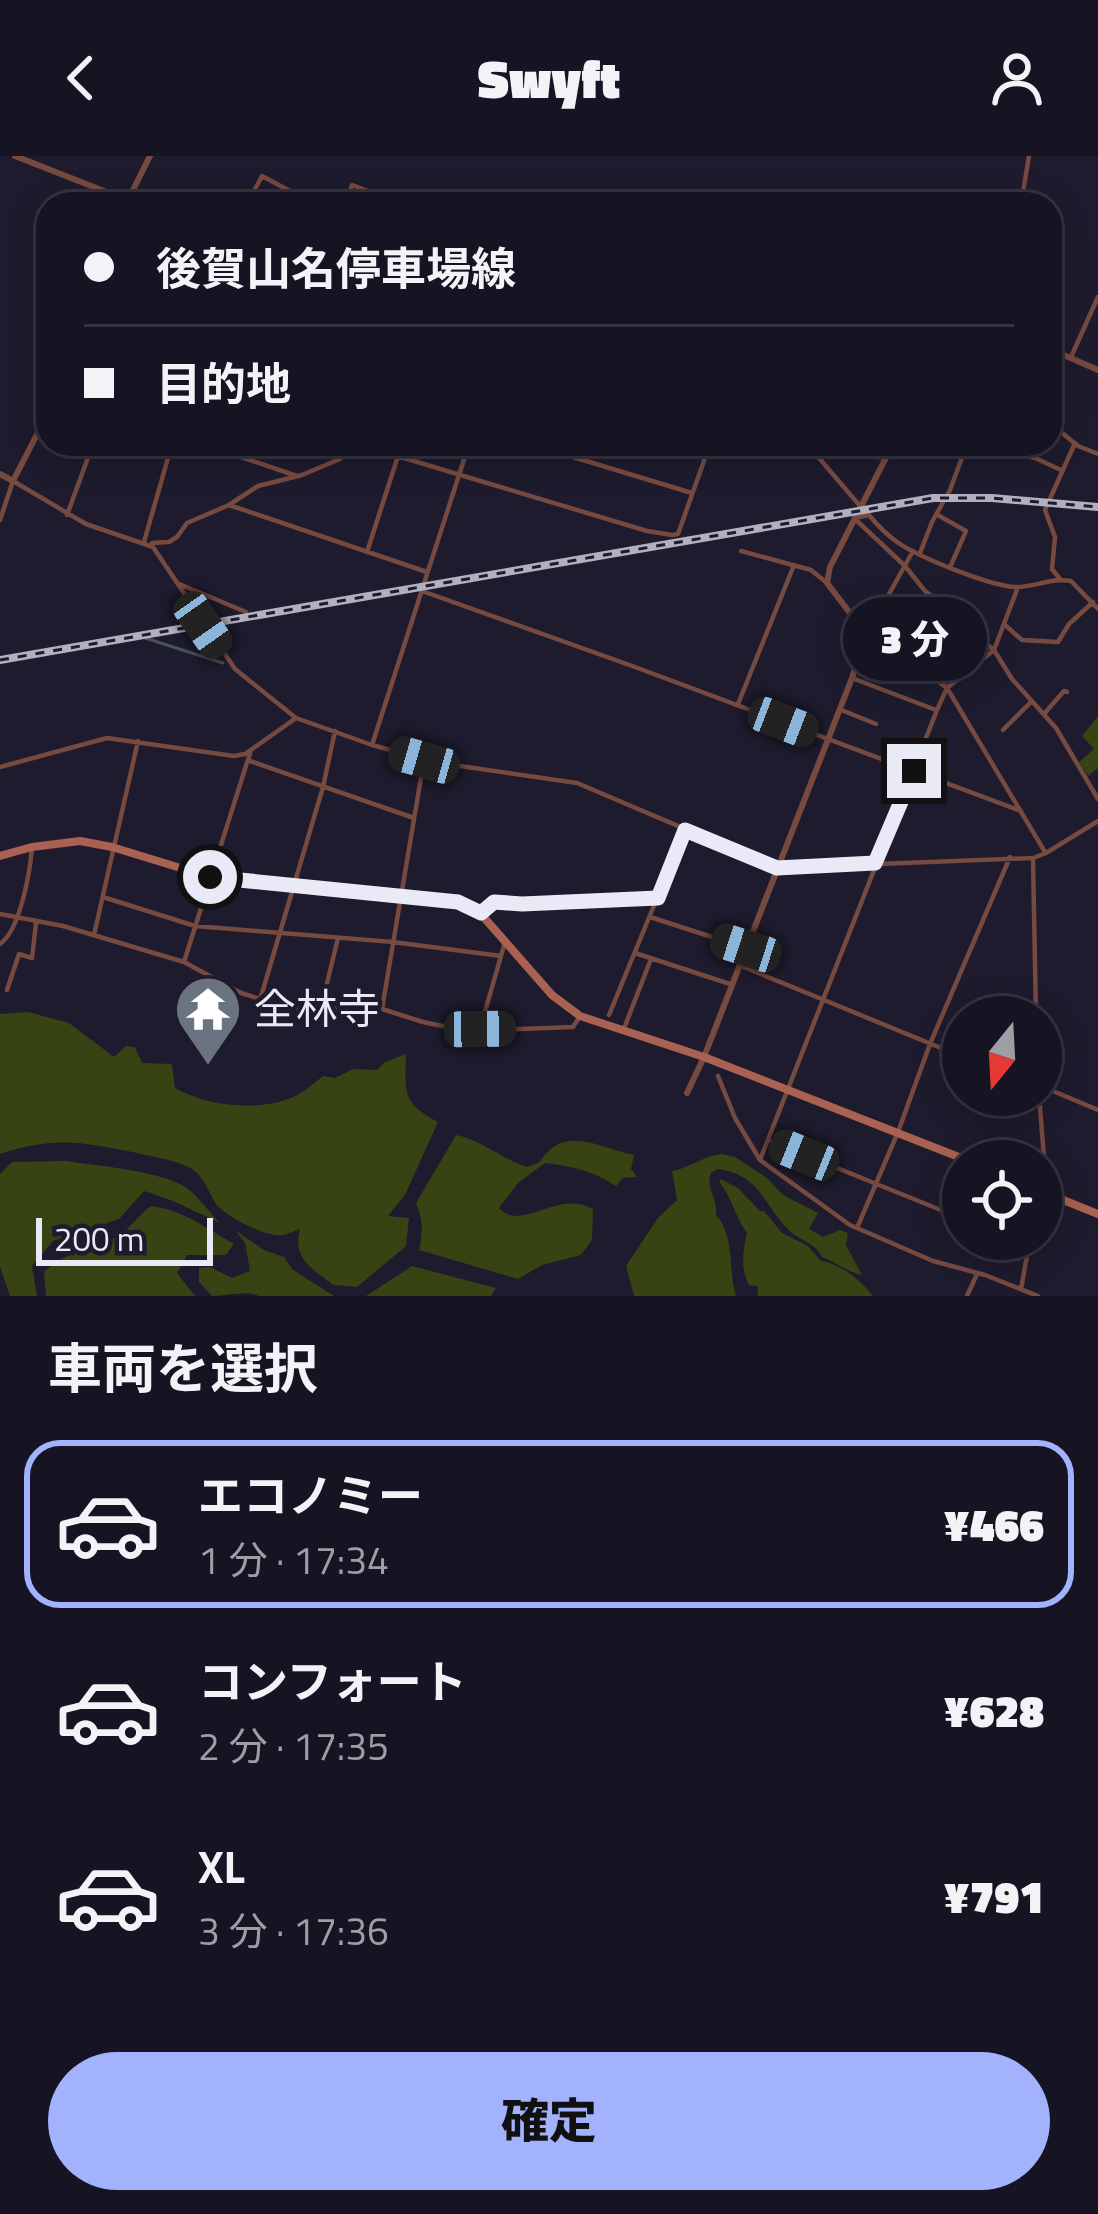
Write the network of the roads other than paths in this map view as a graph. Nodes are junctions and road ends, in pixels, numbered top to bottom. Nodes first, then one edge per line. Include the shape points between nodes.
1 (15, 156) edge
2 (150, 156) edge
3 (1029, 156) edge
4 (106, 192) edge
5 (135, 192) edge
6 (253, 192) edge
7 (292, 192) edge
8 (1023, 192) edge
9 (1098, 298) edge
10 (1094, 317) edge
11 (1062, 353) edge
12 (1072, 358) junction
13 (1098, 370) edge
14 (1062, 433) edge
15 (36, 436) edge
16 (1075, 443) junction
17 (1098, 454) edge
18 (88, 456) edge
19 (169, 456) edge
20 (238, 456) edge
21 (343, 456) edge
22 (398, 456) joint
23 (465, 456) edge
24 (570, 456) edge
25 (706, 456) edge
26 (822, 456) edge
27 (872, 456) edge
28 (963, 456) edge
29 (1028, 456) edge
30 (886, 458) joint
31 (1060, 470) junction
32 (0, 474) edge
33 (297, 476) junction
34 (459, 476) junction
35 (14, 481) junction
36 (692, 493) junction
37 (229, 505) junction
38 (860, 506) junction
39 (936, 514) junction
40 (67, 515) junction
41 (854, 518) junction
42 (0, 520) edge
43 (145, 542) junction
44 (740, 551) dead end
45 (367, 552) junction
46 (917, 552) junction
47 (794, 565) junction
48 (905, 566) junction
49 (951, 567) junction
50 (428, 572) junction
51 (1060, 579) junction
52 (178, 583) junction
53 (826, 583) junction
54 (1018, 587) junction
55 (422, 591) junction
56 (1095, 605) edge
57 (246, 612) dead end
58 (1005, 625) junction
59 (866, 630) junction
60 (994, 650) junction
61 (852, 679) junction
62 (947, 688) junction
63 (1067, 692) dead end
64 (1032, 701) junction
65 (738, 704) junction
66 (839, 709) junction
67 (937, 710) junction
68 (1044, 714) junction
69 (296, 718) junction
70 (876, 724) dead end
71 (1003, 730) dead end
72 (335, 731) junction
73 (827, 739) junction
74 (138, 741) junction
75 (372, 745) junction
76 (251, 750) junction
77 (424, 760) junction
78 (248, 761) junction
79 (0, 767) edge
80 (914, 771) junction
81 (323, 787) junction
82 (1098, 800) edge
83 (1021, 811) junction
84 (414, 818) junction
85 (1098, 820) edge
86 (685, 830) junction
87 (112, 847) junction
88 (32, 848) junction
89 (1046, 853) junction
90 (0, 856) edge
91 (1010, 857) junction
92 (1033, 858) junction
93 (875, 863) junction
94 (777, 868) junction
95 (210, 877) junction
96 (292, 885) junction
97 (400, 895) junction
98 (103, 897) junction
99 (658, 898) junction
100 (481, 913) junction
101 (0, 914) edge
102 (650, 916) junction
103 (16, 919) junction
104 (36, 923) junction
105 (195, 926) junction
106 (278, 934) junction
107 (94, 935) junction
108 (338, 938) junction
109 (506, 941) junction
110 (393, 942) junction
111 (0, 944) edge
112 (746, 948) junction
113 (635, 953) junction
114 (501, 956) junction
115 (651, 959) junction
116 (184, 962) junction
117 (739, 965) junction
118 (730, 984) junction
119 (7, 990) dead end
120 (1036, 996) edge
121 (825, 999) junction
122 (260, 1000) junction
123 (321, 1008) junction
124 (382, 1009) junction
125 (609, 1015) dead end
126 (580, 1016) junction
127 (480, 1029) junction
128 (623, 1031) junction
129 (930, 1044) junction
130 (942, 1049) edge
131 (704, 1057) junction
132 (718, 1076) dead end
133 (789, 1089) junction
134 (687, 1093) dead end
135 (1062, 1094) edge
136 (1098, 1110) edge
137 (898, 1132) junction
138 (768, 1140) junction
139 (942, 1150) edge
140 (760, 1160) junction
141 (875, 1184) junction
142 (1062, 1199) edge
143 (942, 1211) edge
144 (1098, 1214) edge
145 (857, 1228) junction
146 (1026, 1260) edge
147 (977, 1273) junction
148 (1021, 1288) junction
149 (967, 1296) edge
150 (1038, 1296) edge

1 - 4 street
2 - 5 street
3 - 8 street
6 - 7 street via 262,176
9 - 10 street
10 - 12 street
11 - 12 street
12 - 13 street
14 - 16 street
15 - 35 street
16 - 17 street
16 - 31 street
18 - 40 street
19 - 43 street
20 - 33 street
21 - 33 street
22 - 34 street
22 - 45 street
23 - 34 street
24 - 36 street
25 - 36 street
26 - 38 street
27 - 30 street
28 - 39 street
29 - 31 street
30 - 38 street
31 - 51 street via 1045,510
32 - 35 street
33 - 37 street
34 - 36 street via 672,535
34 - 50 street
35 - 40 street
35 - 42 street
37 - 43 street via 187,523 169,542
37 - 45 street
38 - 41 street
39 - 46 street
39 - 49 street via 966,531
40 - 43 street
41 - 46 street via 868,515
41 - 48 street
41 - 53 street
43 - 52 street
44 - 47 street
45 - 50 street
46 - 48 street
46 - 49 street
47 - 53 street
47 - 65 street
48 - 59 street
48 - 60 street
49 - 54 street
50 - 55 street
51 - 54 street
51 - 56 street
52 - 57 street
52 - 69 street via 241,676
53 - 59 street
54 - 58 street
55 - 65 street
55 - 75 street
56 - 58 street via 1058,642 1022,640
58 - 60 street
59 - 61 street
59 - 62 street
60 - 62 street
60 - 64 street
61 - 66 street
61 - 67 street
62 - 67 street
62 - 83 street
63 - 68 street
64 - 68 street
64 - 71 street
65 - 73 street
66 - 70 street
66 - 73 street
67 - 80 street
68 - 82 street
69 - 72 street
69 - 76 street
72 - 75 street
72 - 81 street
73 - 80 street
73 - 94 street
74 - 76 street via 234,756
74 - 79 street via 107,738
74 - 87 street
75 - 77 street
76 - 78 street
77 - 84 street
77 - 86 street via 577,784
78 - 81 street
78 - 95 street
80 - 83 street
80 - 93 street
81 - 84 street
81 - 96 street
83 - 89 street
84 - 97 street
85 - 89 street
86 - 94 street
86 - 99 street
87 - 88 main road via 80,841
87 - 95 main road
87 - 98 street
88 - 90 main road
88 - 103 street
89 - 92 street
91 - 92 street
91 - 93 street
91 - 129 street
92 - 120 street
93 - 94 street
93 - 121 street
94 - 112 street
95 - 96 main road
95 - 105 street
96 - 97 main road
96 - 106 street
97 - 100 main road
97 - 110 street
98 - 105 street
98 - 107 street
99 - 100 street via 494,902
99 - 102 street
100 - 109 main road
101 - 103 street
102 - 112 street
102 - 113 street
103 - 104 street
103 - 111 street
104 - 107 street
104 - 119 street via 32,958 19,954
105 - 106 street
105 - 116 street
106 - 108 street
106 - 122 street
107 - 116 street
108 - 110 street
108 - 123 street
109 - 114 street
109 - 126 main road
110 - 114 street
110 - 124 street
112 - 117 street
113 - 115 street
113 - 125 street
114 - 127 street
115 - 118 street
115 - 128 street
116 - 122 street
117 - 118 street
117 - 121 street
118 - 131 street
121 - 129 street
121 - 133 street
122 - 123 street
123 - 124 street
124 - 127 street
126 - 127 street via 573,1027
126 - 128 main road
128 - 131 main road
129 - 130 street
129 - 137 street
131 - 133 main road
131 - 134 street
132 - 140 street
133 - 137 main road
133 - 138 street
135 - 136 street
137 - 139 main road
137 - 141 street
138 - 140 street
138 - 141 street
140 - 145 street
141 - 143 street
141 - 145 street
142 - 144 main road
145 - 147 street
146 - 148 street
147 - 148 street
147 - 149 street
148 - 150 street

